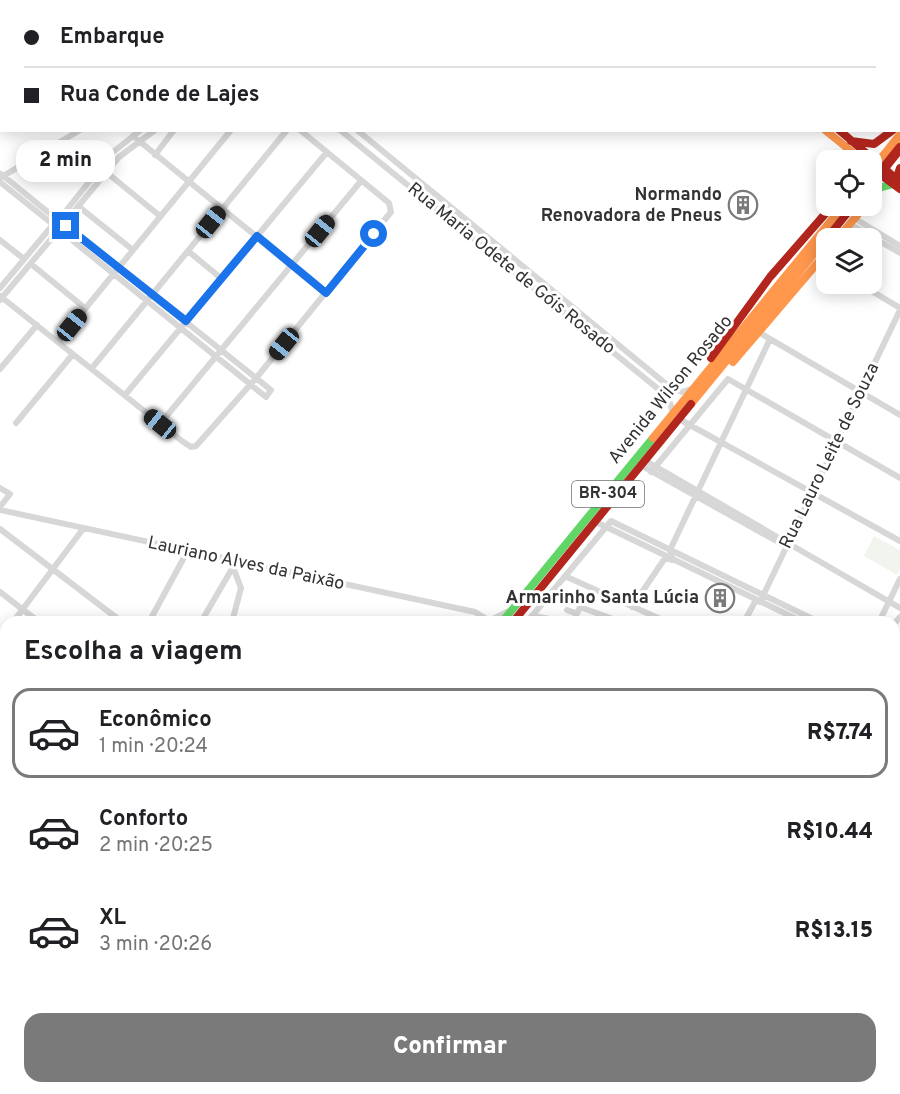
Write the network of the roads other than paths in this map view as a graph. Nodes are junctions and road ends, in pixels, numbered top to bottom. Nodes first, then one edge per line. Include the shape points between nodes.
1 (77, 132) edge
2 (140, 132) edge
3 (150, 132) edge
4 (172, 132) edge
5 (229, 132) edge
6 (284, 132) edge
7 (302, 132) edge
8 (342, 132) edge
9 (359, 132) edge
10 (828, 132) edge
11 (840, 132) edge
12 (894, 133) edge
13 (135, 138) junction
14 (900, 148) edge
15 (851, 150) edge
16 (851, 150) edge
17 (856, 150) edge
18 (327, 152) junction
19 (882, 153) edge
20 (155, 154) junction
21 (900, 161) edge
22 (900, 168) edge
23 (106, 172) junction
24 (882, 173) edge
25 (882, 175) edge
26 (882, 175) edge
27 (1, 177) edge
28 (361, 181) junction
29 (189, 182) junction
30 (897, 184) edge
31 (882, 185) edge
32 (78, 206) junction
33 (223, 208) junction
34 (160, 216) junction
35 (823, 216) edge
36 (835, 216) edge
37 (846, 216) edge
38 (856, 216) edge
39 (852, 221) junction
40 (58, 224) junction
41 (836, 228) edge
42 (846, 228) edge
43 (257, 236) junction
44 (0, 240) edge
45 (900, 246) edge
46 (133, 250) junction
47 (188, 251) junction
48 (816, 252) edge
49 (900, 253) edge
50 (24, 259) junction
51 (31, 264) junction
52 (292, 265) junction
53 (816, 269) edge
54 (116, 270) junction
55 (222, 279) junction
56 (0, 288) edge
57 (326, 293) junction
58 (876, 294) edge
59 (150, 297) junction
60 (1, 298) edge
61 (554, 302) junction
62 (571, 305) junction
63 (85, 308) junction
64 (900, 309) edge
65 (184, 324) junction
66 (37, 325) junction
67 (587, 330) junction
68 (760, 333) junction
69 (611, 338) junction
70 (770, 339) junction
71 (58, 342) junction
72 (222, 350) junction
73 (73, 354) junction
74 (216, 356) junction
75 (723, 359) junction
76 (92, 368) junction
77 (0, 369) edge
78 (256, 378) junction
79 (706, 381) junction
80 (251, 384) junction
81 (695, 387) junction
82 (746, 389) junction
83 (862, 393) junction
84 (125, 395) junction
85 (900, 415) edge
86 (681, 419) junction
87 (16, 423) dead end
88 (160, 424) junction
89 (720, 442) junction
90 (837, 444) junction
91 (648, 467) junction
92 (900, 478) edge
93 (0, 488) edge
94 (813, 492) junction
95 (695, 494) junction
96 (0, 508) edge
97 (604, 523) junction
98 (0, 529) edge
99 (83, 529) junction
100 (900, 541) edge
101 (789, 546) junction
102 (670, 550) junction
103 (187, 552) junction
104 (673, 560) junction
105 (52, 570) junction
106 (567, 576) junction
107 (900, 579) edge
108 (730, 583) junction
109 (0, 592) edge
110 (760, 599) junction
111 (889, 602) junction
112 (632, 607) junction
113 (900, 608) edge
114 (513, 609) junction
115 (23, 610) junction
116 (567, 610) dead end
117 (575, 614) joint
118 (18, 616) edge
119 (31, 616) edge
120 (114, 616) edge
121 (152, 616) edge
122 (204, 616) edge
123 (234, 616) edge
124 (480, 616) edge
125 (500, 616) edge
126 (507, 616) edge
127 (519, 616) edge
128 (533, 616) edge
129 (601, 616) edge
130 (653, 616) edge
131 (748, 616) edge
132 (792, 616) edge
133 (804, 616) edge
134 (882, 616) edge

1 - 27 street
2 - 13 street
3 - 13 street
4 - 20 street
5 - 29 street
6 - 33 street
7 - 18 street
8 - 61 street, Rua Maria Odete de Góis Rosado
9 - 62 street, Rua Maria Odete de Góis Rosado
10 - 15 main road
11 - 16 main road
12 - 17 main road via 880,144
12 - 19 main road, bridge
12 - 21 main road via 884,150
13 - 20 street
13 - 23 street
13 - 40 street via 114,152
14 - 26 main road, bridge
18 - 28 street
18 - 43 street
20 - 29 street
22 - 30 main road
23 - 32 street
23 - 34 street
24 - 30 main road
25 - 30 main road
27 - 40 street
28 - 52 street
28 - 57 street via 389,203 391,212
29 - 33 street
29 - 34 street
30 - 31 main road
32 - 40 street
32 - 46 street
33 - 43 street
33 - 47 street
34 - 46 street
35 - 79 main road via 722,340
36 - 75 main road, Avenida Wilson Rosado / BR-304
37 - 41 main road, Avenida Wilson Rosado / BR-304
38 - 39 main road
39 - 42 main road
39 - 45 street
39 - 49 street
40 - 50 street
40 - 51 street
40 - 54 street
43 - 52 street
43 - 55 street
44 - 50 street
46 - 54 street
47 - 55 street
47 - 59 street
48 - 75 main road, Avenida Wilson Rosado / BR-304
50 - 56 street
51 - 60 street
51 - 63 street
52 - 57 street
52 - 72 street
53 - 68 main road
54 - 59 street
54 - 63 street
55 - 65 street
57 - 78 street
58 - 64 street
59 - 65 street
59 - 76 street
60 - 66 street
61 - 62 street via 549,291
61 - 67 street, Rua Maria Odete de Góis Rosado
62 - 69 street, Rua Maria Odete de Góis Rosado
63 - 71 street
64 - 83 street, Rua Lauro Leite de Souza
65 - 72 street
65 - 74 street
65 - 84 street
66 - 71 street
66 - 77 street
67 - 69 street via 616,350 618,346
67 - 86 street, Rua Maria Odete de Góis Rosado via 668,397
68 - 70 street
68 - 79 main road
69 - 81 street, Rua Maria Odete de Góis Rosado via 673,390 682,392
70 - 82 street
70 - 83 street
71 - 73 street
72 - 74 street
72 - 78 street
73 - 76 street
73 - 87 street
74 - 80 street
74 - 88 street
75 - 79 main road, Avenida Wilson Rosado / BR-304
76 - 84 street
78 - 80 street
78 - 80 street via 271,390 266,397
79 - 81 main road, Avenida Wilson Rosado / BR-304
79 - 86 main road, Avenida Wilson Rosado / BR-304
80 - 88 street via 196,446 187,446
81 - 86 main road, Avenida Wilson Rosado / BR-304
82 - 86 street via 728,379
82 - 89 street
82 - 90 street
83 - 85 street
83 - 90 street, Rua Lauro Leite de Souza
84 - 88 street
86 - 89 street
86 - 91 main road, Avenida Wilson Rosado / BR-304
86 - 114 main road, Avenida Wilson Rosado / BR-304
89 - 94 street
89 - 95 street
90 - 92 street
90 - 94 street, Rua Lauro Leite de Souza
91 - 95 street
91 - 97 main road, Avenida Wilson Rosado / BR-304
93 - 96 street via 10,494
94 - 100 street
94 - 101 street, Rua Lauro Leite de Souza
95 - 101 street
95 - 102 street
96 - 99 street, Lauriano Alves da Paixão
97 - 102 street
97 - 104 street
97 - 106 street
97 - 127 main road, Avenida Wilson Rosado / BR-304
98 - 105 street
99 - 103 street, Lauriano Alves da Paixão
99 - 105 street
101 - 110 street, Rua Lauro Leite de Souza
101 - 111 street
102 - 104 street
102 - 108 street
103 - 121 street
103 - 124 street, Lauriano Alves da Paixão
104 - 108 street
104 - 112 street via 665,558
105 - 115 street
105 - 120 street
106 - 112 street
106 - 128 street
107 - 111 street
108 - 110 street
109 - 115 street
110 - 131 street, Rua Lauro Leite de Souza
110 - 132 street
110 - 133 street
111 - 113 street
111 - 134 street
112 - 130 street
114 - 125 street
114 - 126 main road, Avenida Wilson Rosado / BR-304
115 - 118 street
115 - 119 street
116 - 117 street
117 - 129 street via 582,607
122 - 123 street via 233,567 241,588

